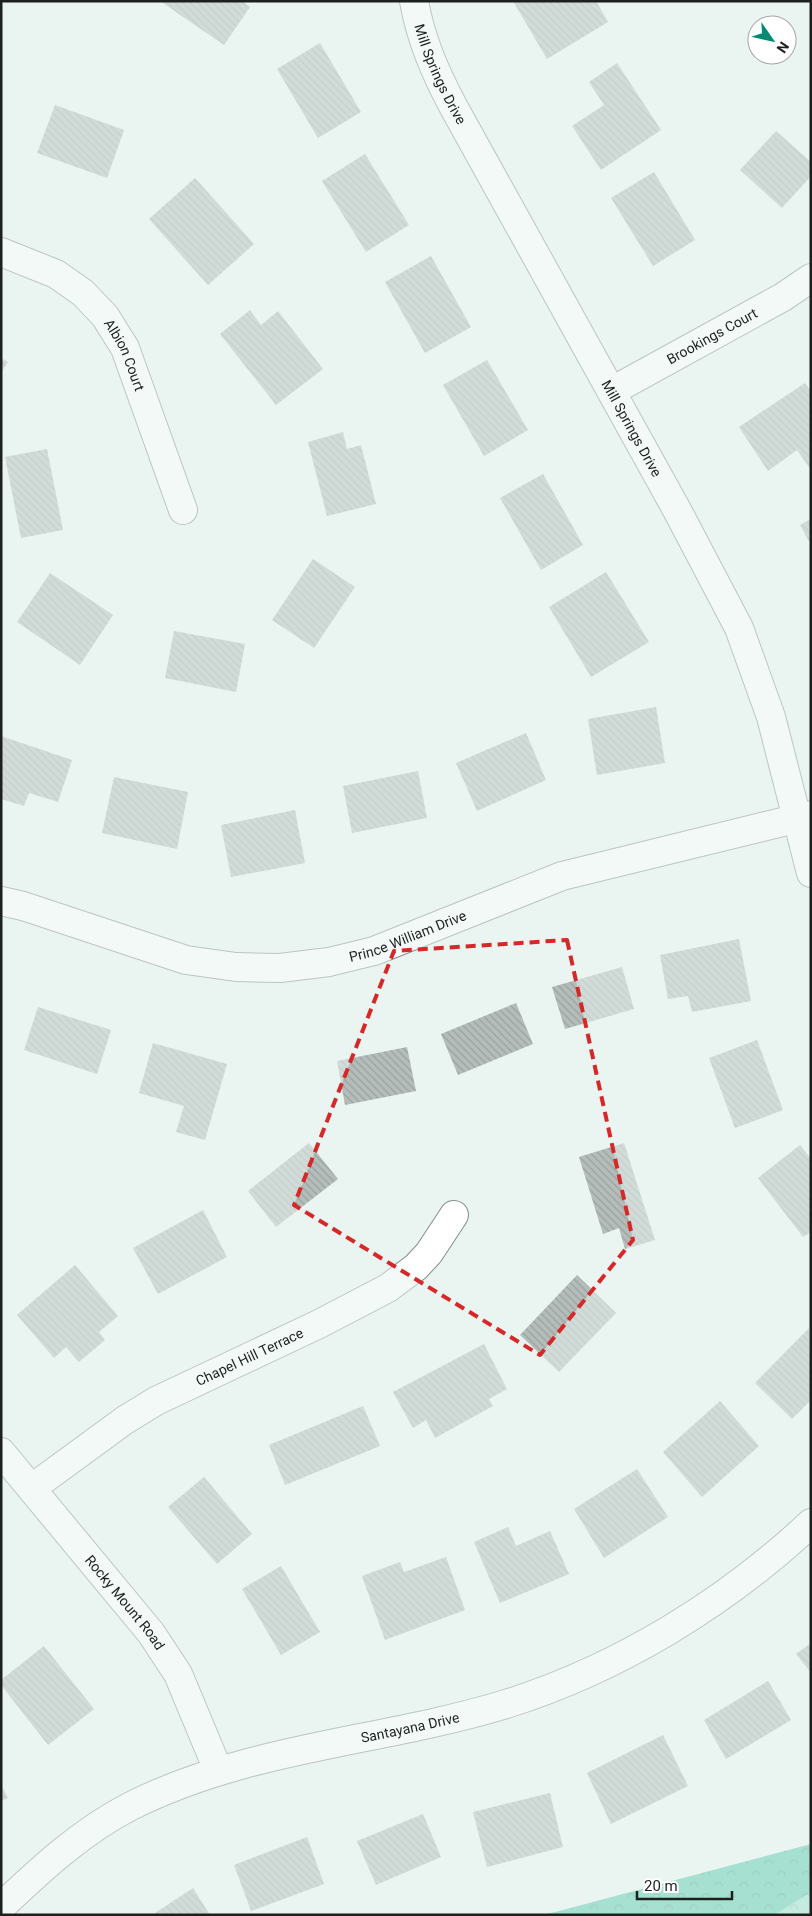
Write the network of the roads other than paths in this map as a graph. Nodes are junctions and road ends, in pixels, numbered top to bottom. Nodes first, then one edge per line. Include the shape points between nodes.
1 (414, 1) edge
2 (1, 252) edge
3 (811, 278) edge
4 (612, 391) junction
5 (183, 510) dead end
6 (804, 817) edge
7 (811, 873) edge
8 (1, 901) edge
9 (454, 1215) dead end
10 (1, 1452) edge
11 (32, 1488) junction
12 (811, 1523) edge
13 (218, 1770) junction
14 (1, 1907) edge

1 - 4 street, Mill Springs Drive via 430,62
2 - 5 street, Albion Court via 56,274 83,293 105,316 125,348
3 - 4 street, Brookings Court via 783,297
4 - 6 street, Mill Springs Drive via 739,628
6 - 7 street, Mill Springs Drive
6 - 8 street, Prince William Drive via 562,876 374,951 329,962 280,968 236,967 186,960
9 - 11 street, Chapel Hill Terrace via 429,1253 388,1288 156,1401 124,1420
10 - 11 street, Rocky Mount Road
11 - 13 street, Rocky Mount Road via 151,1633 178,1674
12 - 13 street, Santayana Drive via 727,1592 660,1635 584,1674 507,1703
13 - 14 street, Santayana Drive via 129,1807 45,1864

